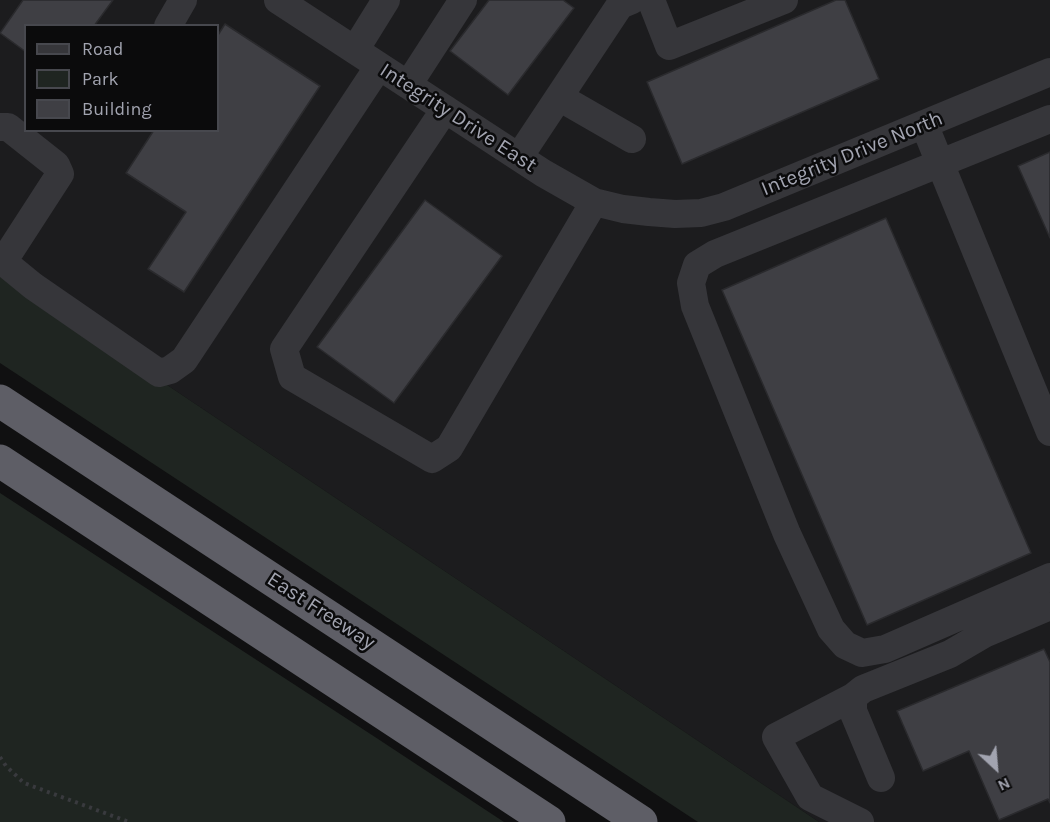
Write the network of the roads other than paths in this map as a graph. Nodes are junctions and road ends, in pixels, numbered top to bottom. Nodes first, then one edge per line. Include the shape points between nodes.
1 (183, 0) edge
2 (278, 0) edge
3 (386, 0) edge
4 (463, 0) edge
5 (632, 0) edge
6 (651, 0) edge
7 (784, 0) edge
8 (169, 24) edge
9 (355, 50) junction
10 (379, 66) junction
11 (1050, 72) edge
12 (408, 85) junction
13 (559, 97) junction
14 (446, 109) junction
15 (1050, 119) edge
16 (924, 124) junction
17 (0, 127) edge
18 (632, 139) dead end
19 (519, 158) junction
20 (940, 164) junction
21 (594, 202) junction
22 (649, 212) joint
23 (1, 261) edge
24 (0, 401) edge
25 (1050, 432) edge
26 (0, 461) edge
27 (1050, 577) edge
28 (1050, 606) edge
29 (853, 697) junction
30 (881, 778) dead end
31 (549, 822) edge
32 (641, 822) edge
33 (860, 822) edge

1 - 8 street
2 - 9 street, Integrity Drive East
3 - 9 street
4 - 12 street
5 - 13 street via 620,5
6 - 7 street via 669,46
9 - 10 street, Integrity Drive East
10 - 12 street, Integrity Drive East
10 - 23 street via 183,360 170,370 159,373
11 - 16 street, Integrity Drive North
12 - 14 street, Integrity Drive East
13 - 18 street
13 - 19 street
14 - 19 street, Integrity Drive East
14 - 21 street via 285,349 292,377 432,459 449,448
15 - 20 street
16 - 20 street
16 - 22 street, Integrity Drive North via 724,207 701,213
17 - 23 street via 8,127 56,165 60,174
19 - 21 street, Integrity Drive East
20 - 25 street
20 - 27 street via 715,254 697,265 691,283 695,306 787,534 831,629 845,645 862,653 885,648
21 - 22 street, Integrity Drive East
24 - 32 highway, East Freeway
26 - 31 highway
28 - 29 street via 986,633 950,654 863,689
29 - 30 street via 853,711
29 - 33 street via 776,737 810,797

